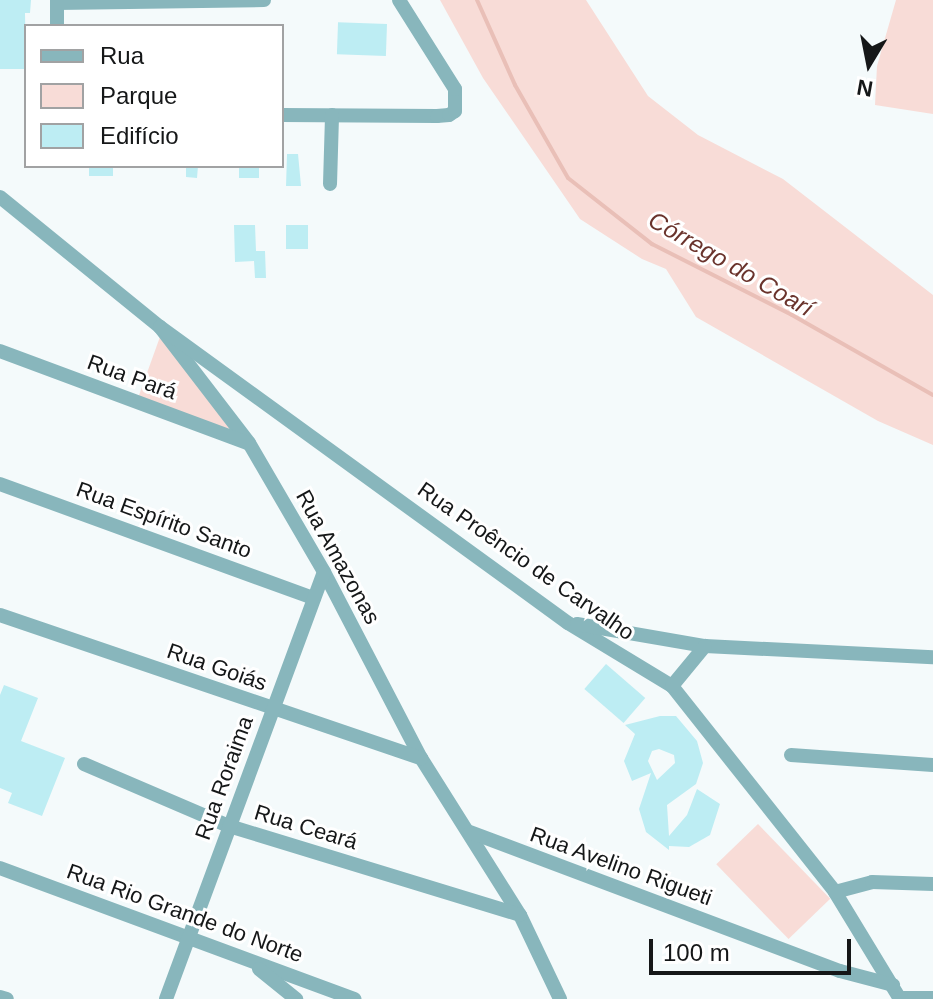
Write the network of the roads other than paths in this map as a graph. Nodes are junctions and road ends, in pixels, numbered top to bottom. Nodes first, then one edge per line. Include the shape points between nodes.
1 (264, 0) edge
2 (399, 0) edge
3 (57, 2) edge
4 (57, 24) edge
5 (284, 115) edge
6 (332, 115) junction
7 (330, 184) dead end
8 (0, 197) edge
9 (160, 327) junction
10 (0, 351) edge
11 (249, 443) junction
12 (0, 484) edge
13 (324, 572) junction
14 (314, 598) junction
15 (0, 615) edge
16 (568, 623) junction
17 (705, 646) junction
18 (933, 657) edge
19 (672, 686) junction
20 (272, 709) junction
21 (791, 755) dead end
22 (421, 758) junction
23 (84, 764) dead end
24 (933, 765) edge
25 (229, 826) junction
26 (470, 832) junction
27 (0, 868) edge
28 (933, 884) edge
29 (835, 892) junction
30 (520, 915) junction
31 (187, 939) junction
32 (249, 961) junction
33 (897, 994) edge
34 (0, 997) edge
35 (933, 998) edge
36 (7, 999) edge
37 (166, 999) edge
38 (296, 999) edge
39 (355, 999) edge
40 (560, 999) edge

1 - 3 street
2 - 6 street via 455,89 455,111 437,116
3 - 4 street
5 - 6 street
6 - 7 street
8 - 9 street, Rua Amazonas
9 - 11 street, Rua Amazonas
9 - 16 street, Rua Proêncio de Carvalho
10 - 11 street, Rua Pará
11 - 13 street, Rua Amazonas
12 - 14 street, Rua Espírito Santo
13 - 14 street, Rua Roraima
13 - 22 street, Rua Amazonas
14 - 20 street, Rua Roraima
15 - 20 street, Rua Goiás
16 - 17 street
16 - 19 street, Rua Proêncio de Carvalho
17 - 18 street
17 - 19 street
19 - 29 street, Rua Proêncio de Carvalho
20 - 22 street, Rua Goiás
20 - 25 street, Rua Roraima
21 - 24 street
22 - 26 street, Rua Amazonas
23 - 25 street, Rua Ceará
25 - 30 street, Rua Ceará
25 - 31 street, Rua Roraima
26 - 30 street, Rua Amazonas
26 - 33 street, Rua Avelino Rigueti
27 - 31 street, Rua Rio Grande do Norte
28 - 29 street via 872,882
29 - 33 street, Rua Proêncio de Carvalho
30 - 40 street, Rua Amazonas
31 - 32 street, Rua Rio Grande do Norte
31 - 37 street, Rua Roraima
32 - 38 street
32 - 39 street, Rua Rio Grande do Norte
33 - 35 street, Rua Avelino Rigueti
34 - 36 street

